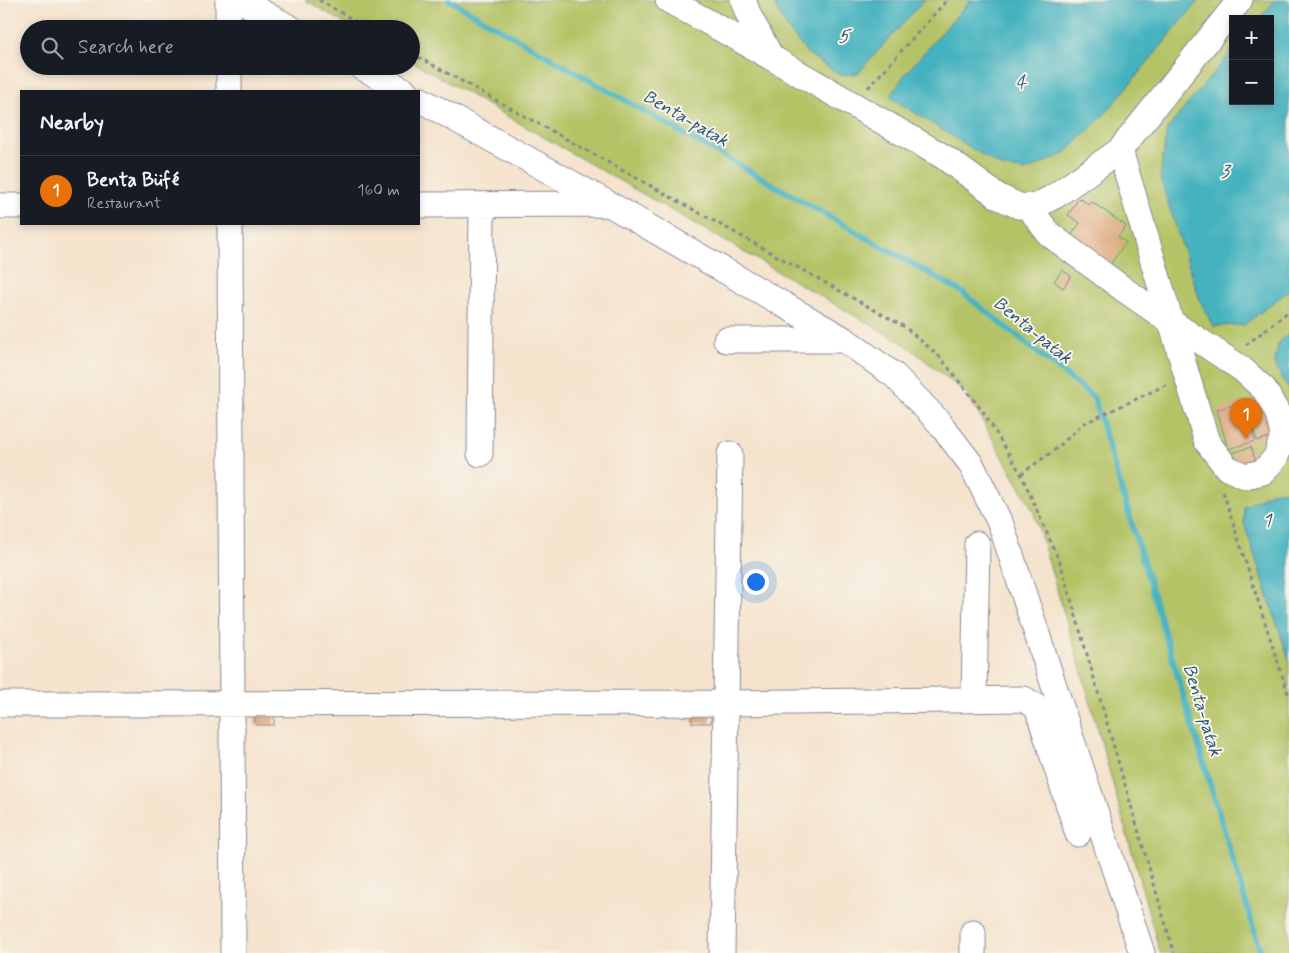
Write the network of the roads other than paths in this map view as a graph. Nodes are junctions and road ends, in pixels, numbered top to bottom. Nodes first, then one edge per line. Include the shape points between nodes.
1 (228, 0) edge
2 (240, 0) edge
3 (668, 0) edge
4 (743, 0) edge
5 (1240, 0) edge
6 (228, 20) edge
7 (276, 20) edge
8 (772, 59) junction
9 (229, 75) edge
10 (376, 75) edge
11 (229, 90) edge
12 (403, 90) edge
13 (420, 100) edge
14 (1120, 150) junction
15 (609, 204) junction
16 (482, 205) junction
17 (0, 206) edge
18 (20, 206) edge
19 (420, 206) edge
20 (1028, 206) junction
21 (230, 225) edge
22 (1171, 322) junction
23 (726, 340) dead end
24 (845, 340) junction
25 (480, 454) dead end
26 (730, 454) dead end
27 (977, 544) dead end
28 (974, 699) junction
29 (726, 703) junction
30 (0, 704) edge
31 (233, 704) junction
32 (1078, 834) dead end
33 (233, 953) edge
34 (722, 953) edge
35 (1142, 953) edge

1 - 6 lane
2 - 7 lane
3 - 8 lane
4 - 8 lane
5 - 14 lane
8 - 20 lane via 944,157 999,197 1019,206
9 - 11 lane
10 - 12 lane
13 - 15 lane
14 - 20 lane via 1055,196 1034,207
14 - 22 lane
15 - 16 lane
15 - 24 lane
16 - 19 lane
16 - 25 lane
17 - 18 lane
20 - 22 lane via 1049,234
21 - 31 lane
22 - 22 lane via 1207,442 1227,468 1245,476 1263,472 1276,457 1283,435 1278,414 1264,389 1242,369
23 - 24 lane
24 - 35 lane via 895,376 938,421 971,464 997,517
26 - 29 lane
27 - 28 lane
28 - 29 lane
28 - 32 lane via 1024,699 1037,707
29 - 31 lane
29 - 34 lane
30 - 31 lane
31 - 33 lane

